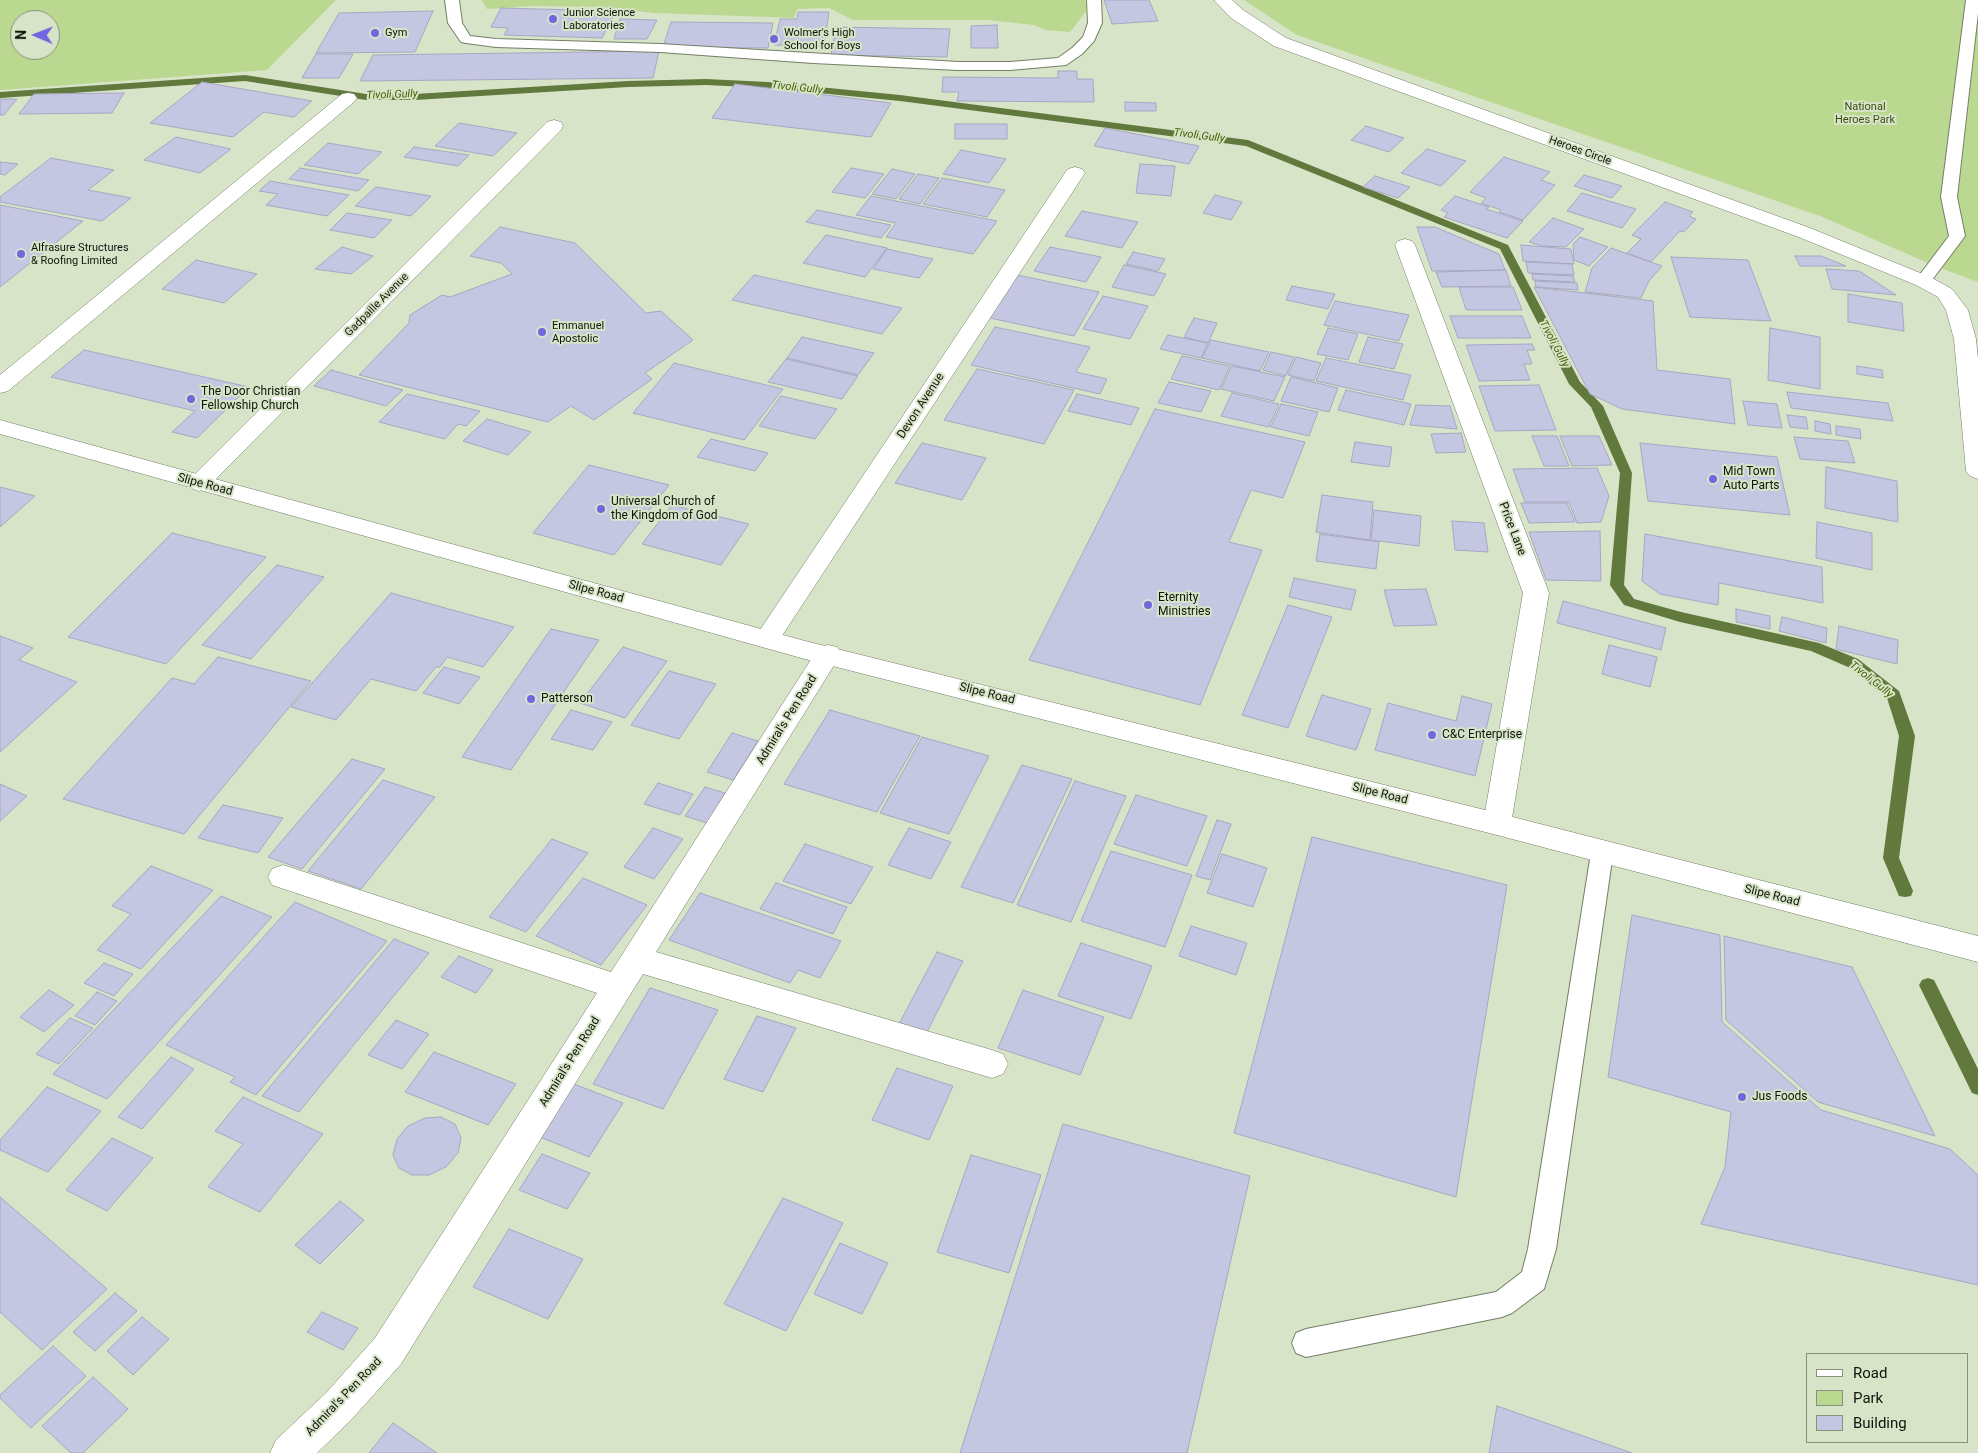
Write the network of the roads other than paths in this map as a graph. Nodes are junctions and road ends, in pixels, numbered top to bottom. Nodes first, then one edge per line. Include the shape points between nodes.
1 (452, 0) edge
2 (1094, 0) edge
3 (1222, 0) edge
4 (1973, 0) edge
5 (348, 98) dead end
6 (554, 126) dead end
7 (1075, 173) dead end
8 (1405, 245) dead end
9 (1923, 281) junction
10 (1972, 338) edge
11 (0, 386) edge
12 (0, 428) edge
13 (1978, 471) edge
14 (200, 483) junction
15 (767, 639) junction
16 (828, 654) junction
17 (1498, 824) junction
18 (1602, 853) junction
19 (283, 877) dead end
20 (1978, 949) edge
21 (636, 959) junction
22 (618, 987) junction
23 (992, 1064) dead end
24 (1306, 1343) dead end
25 (290, 1453) edge

1 - 2 lane via 455,22 466,39 958,66 1061,62 1089,38 1095,23
3 - 9 street, Heroes Circle via 1236,14 1280,42 1803,232
4 - 9 lane via 1949,197 1957,236
5 - 11 street
6 - 14 street, Gadpaille Avenue
7 - 15 street, Devon Avenue
8 - 17 street, Price Lane via 1536,593
9 - 10 street, Heroes Circle via 1944,293 1958,310
10 - 13 street
12 - 14 street, Slipe Road
14 - 15 street, Slipe Road
15 - 16 street, Slipe Road
16 - 17 street, Slipe Road
16 - 21 street, Admiral's Pen Road
17 - 18 street, Slipe Road
18 - 20 street, Slipe Road
18 - 24 lane via 1542,1249 1534,1280 1502,1304
19 - 22 street
21 - 22 street, Admiral's Pen Road
21 - 23 street
22 - 25 street, Admiral's Pen Road via 388,1351 339,1406

